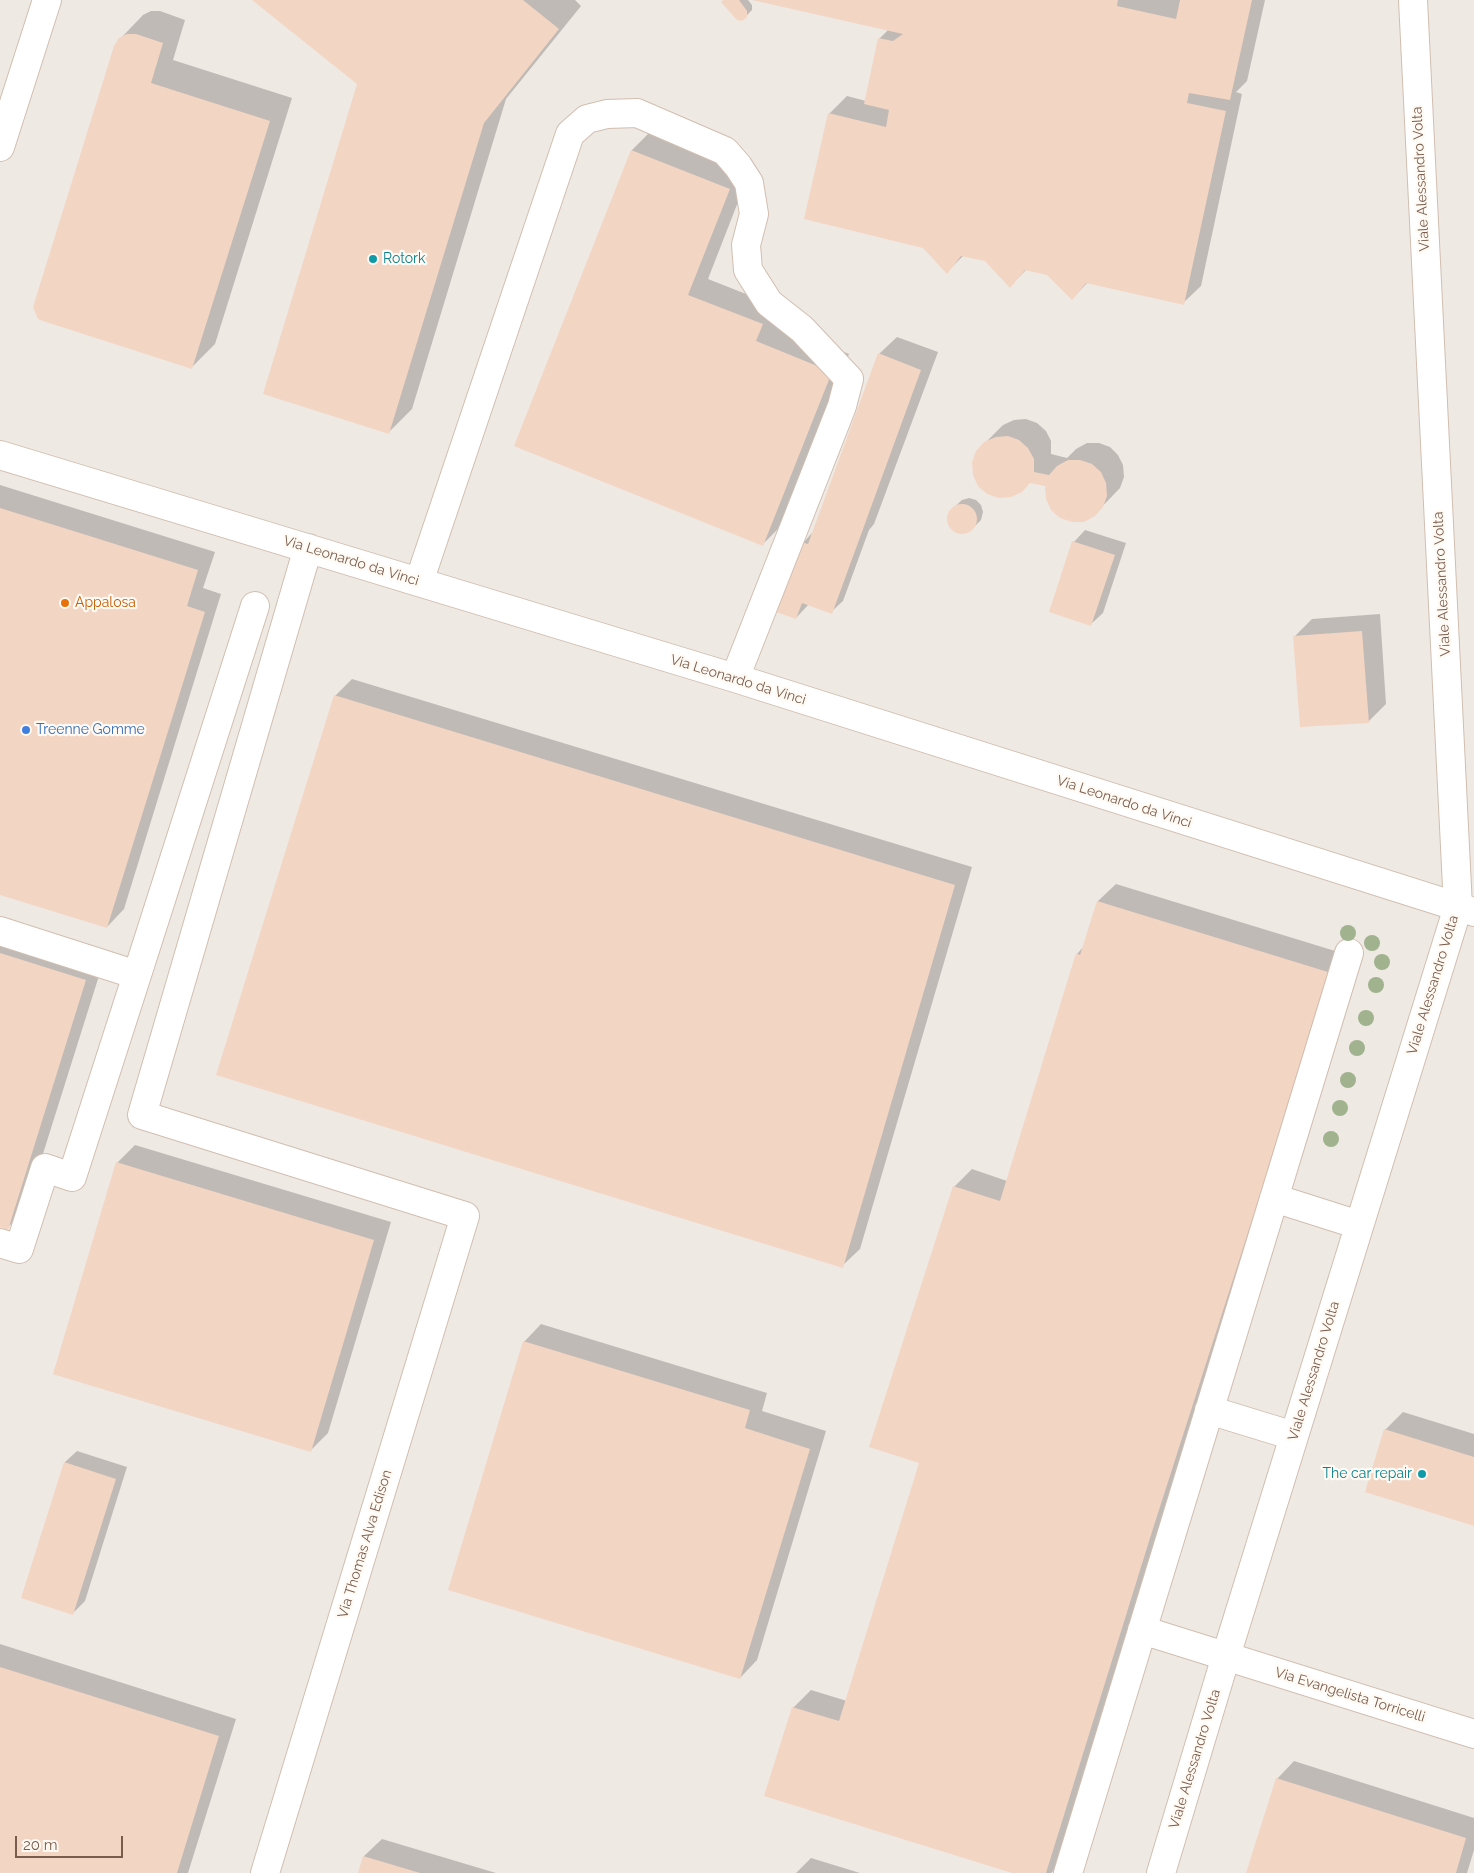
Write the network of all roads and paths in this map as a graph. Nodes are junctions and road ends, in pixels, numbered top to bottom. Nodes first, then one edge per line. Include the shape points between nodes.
1 (47, 0) edge
2 (1412, 0) edge
3 (0, 147) edge
4 (0, 455) edge
5 (308, 548) junction
6 (419, 582) junction
7 (255, 606) dead end
8 (735, 678) junction
9 (1466, 910) edge
10 (0, 930) edge
11 (1349, 953) dead end
12 (137, 975) junction
13 (1274, 1198) junction
14 (1359, 1224) junction
15 (0, 1243) edge
16 (1209, 1410) junction
17 (1294, 1436) junction
18 (1142, 1630) junction
19 (1226, 1656) junction
20 (1474, 1734) edge
21 (265, 1873) edge
22 (1068, 1873) edge
23 (1161, 1873) edge

1 - 3 street
2 - 9 street, Viale Alessandro Volta
4 - 5 street, Via Leonardo da Vinci
5 - 6 street, Via Leonardo da Vinci
5 - 21 street, Via Thomas Alva Edison via 142,1115 465,1216
6 - 8 street, Via Leonardo da Vinci
6 - 8 street via 570,134 587,119 607,114 637,113 724,151 738,166 749,183 754,214 746,245 748,270 769,303 802,329 849,379 842,406
7 - 12 street
8 - 9 street, Via Leonardo da Vinci
9 - 14 street, Viale Alessandro Volta
10 - 12 street
11 - 13 street
12 - 15 street via 72,1177 45,1168 19,1249
13 - 14 street
13 - 16 street
14 - 17 street, Viale Alessandro Volta
16 - 17 street
16 - 18 street
17 - 19 street, Viale Alessandro Volta
18 - 19 street, Via Evangelista Torricelli
18 - 22 street
19 - 20 street, Via Evangelista Torricelli
19 - 23 street, Viale Alessandro Volta

